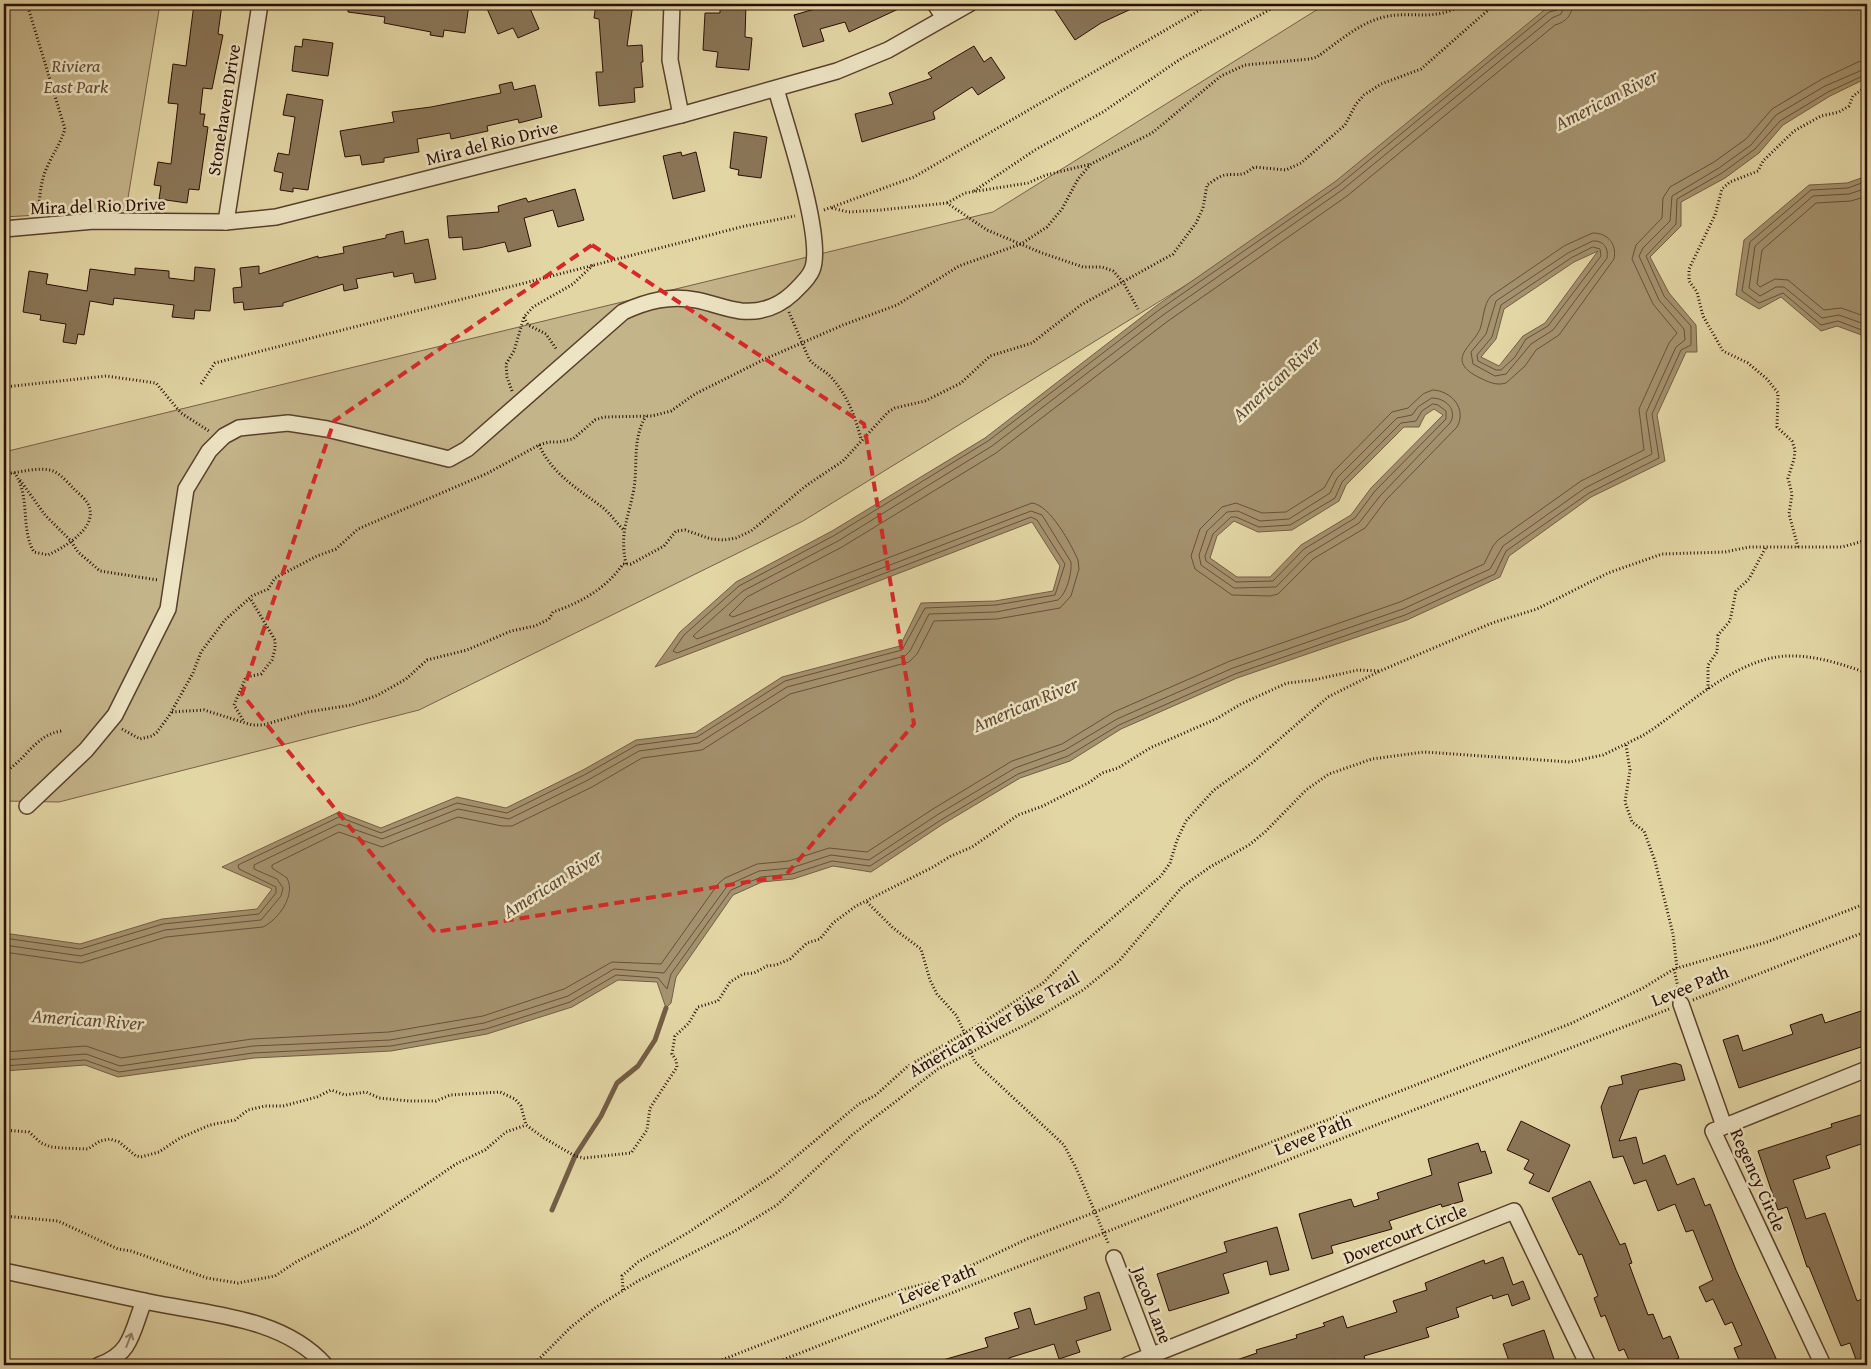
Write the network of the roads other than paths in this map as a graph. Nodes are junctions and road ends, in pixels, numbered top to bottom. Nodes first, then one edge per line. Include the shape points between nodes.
1 (260, 4) edge
2 (672, 4) edge
3 (935, 4) edge
4 (968, 4) edge
5 (944, 18) junction
6 (776, 89) junction
7 (681, 114) junction
8 (226, 222) junction
9 (4, 229) edge
10 (27, 806) dead end
11 (1682, 1004) road end
12 (1867, 1069) edge
13 (1724, 1126) junction
14 (1114, 1258) road end
15 (4, 1271) edge
16 (144, 1300) junction
17 (1153, 1360) edge
18 (99, 1365) edge
19 (325, 1365) edge
20 (1128, 1365) edge
21 (1588, 1365) edge
22 (1823, 1365) edge

1 - 8 street, Stonehaven Drive
2 - 7 street via 670,60
3 - 5 street
4 - 5 street, Mira del Rio Drive
5 - 6 street, Mira del Rio Drive via 868,60
6 - 7 street, Mira del Rio Drive
6 - 10 street via 814,226 812,270 784,302 763,311 742,311 676,297 644,303 623,312 467,449 449,459 327,429 288,423 239,428 221,439 208,451 186,489 168,609 115,715 86,750
7 - 8 street, Mira del Rio Drive via 276,217
8 - 9 street, Mira del Rio Drive via 94,221
11 - 13 street
12 - 13 street, Regency Circle
13 - 22 street, Regency Circle via 1713,1131
14 - 17 street, Jacob Lane
15 - 16 street
18 -> 16 street via 114,1360 125,1350
16 - 19 street via 242,1320 286,1336
17 - 20 street
17 - 21 street, Dovercourt Circle via 1514,1211

